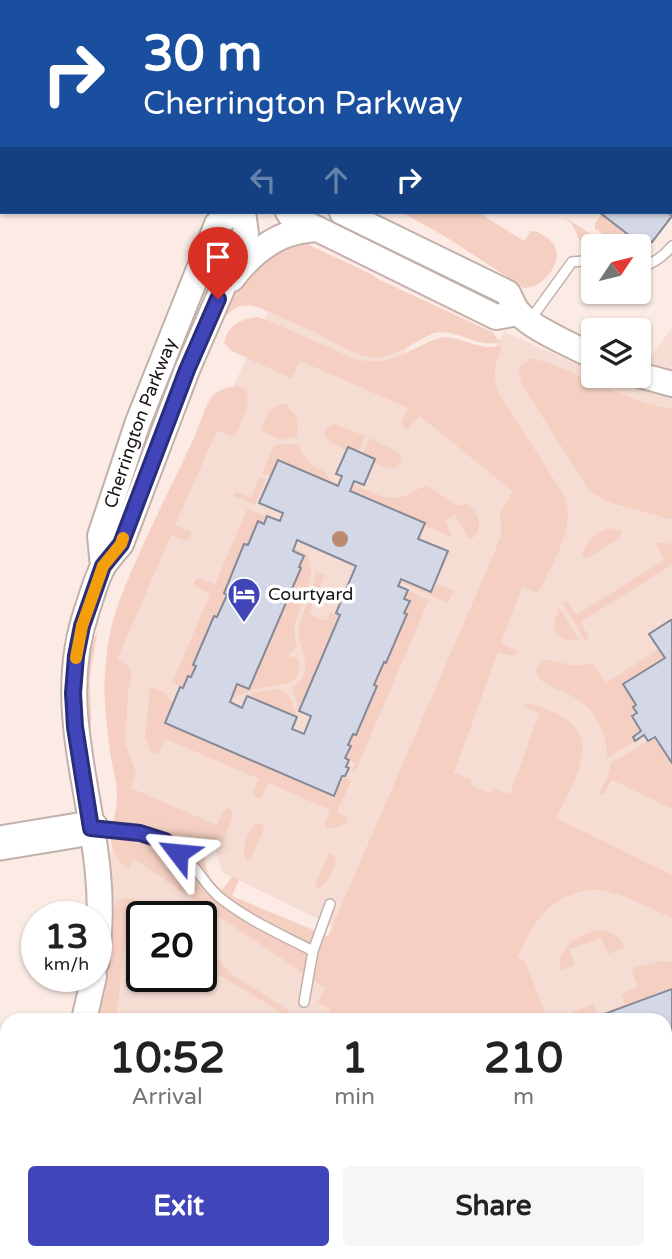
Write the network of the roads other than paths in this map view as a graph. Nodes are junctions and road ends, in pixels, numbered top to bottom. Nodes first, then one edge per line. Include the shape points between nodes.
1 (231, 214) edge
2 (243, 214) edge
3 (290, 214) edge
4 (346, 214) edge
5 (317, 229) junction
6 (672, 246) edge
7 (581, 261) edge
8 (651, 264) edge
9 (218, 299) junction
10 (524, 317) junction
11 (581, 350) edge
12 (651, 378) edge
13 (672, 384) edge
14 (103, 566) junction
15 (91, 828) junction
16 (0, 843) edge
17 (100, 901) edge
18 (330, 904) dead end
19 (313, 951) junction
20 (90, 992) edge
21 (304, 1002) dead end
22 (86, 1013) edge

1 - 14 main road, Cherrington Parkway via 217,225 138,422 100,536
2 - 9 main road, Cherrington Parkway via 246,234
3 - 5 main road
4 - 10 main road via 508,293
5 - 9 main road via 276,240 239,269
5 - 10 main road via 496,317
6 - 8 lane
7 - 10 lane via 572,262
9 - 14 main road, Cherrington Parkway via 121,544
10 - 11 main road
12 - 13 main road
14 - 15 main road, Cherrington Parkway via 82,626 73,693
15 - 16 highway
15 - 17 main road, Cherrington Parkway
15 - 19 lane via 140,833 165,841 220,898
18 - 19 lane
19 - 21 lane
20 - 22 main road

